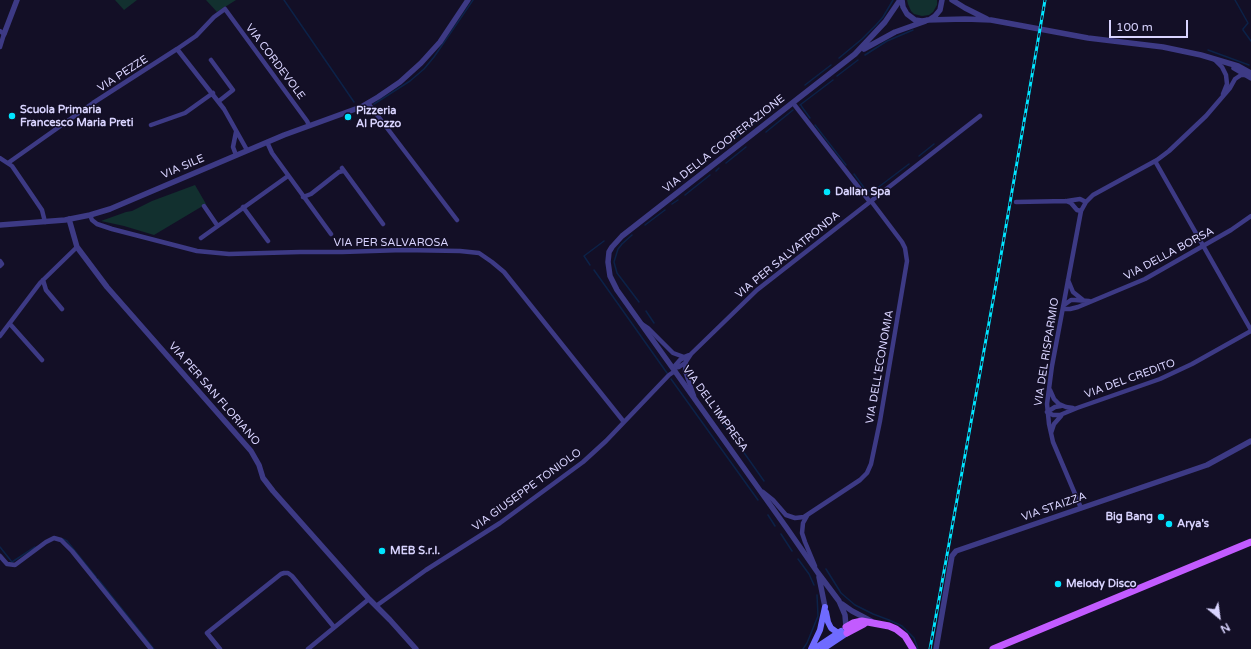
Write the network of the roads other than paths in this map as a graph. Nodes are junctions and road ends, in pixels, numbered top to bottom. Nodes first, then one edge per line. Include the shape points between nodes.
1 (17, 0) edge
2 (468, 0) edge
3 (901, 0) edge
4 (942, 0) edge
5 (952, 0) edge
6 (225, 9) joint
7 (991, 20) junction
8 (927, 21) junction
9 (2, 33) edge
10 (0, 47) edge
11 (177, 49) junction
12 (855, 54) junction
13 (1213, 59) junction
14 (211, 60) dead end
15 (1219, 61) junction
16 (1251, 67) edge
17 (1244, 69) junction
18 (1250, 75) edge
19 (213, 93) junction
20 (1222, 97) junction
21 (219, 101) junction
22 (368, 103) junction
23 (793, 103) junction
24 (980, 116) dead end
25 (151, 125) dead end
26 (309, 125) junction
27 (236, 130) junction
28 (267, 142) junction
29 (247, 150) junction
30 (236, 155) junction
31 (0, 158) edge
32 (1154, 161) junction
33 (8, 163) junction
34 (288, 176) junction
35 (304, 197) junction
36 (870, 201) junction
37 (1065, 201) junction
38 (1016, 202) dead end
39 (1086, 202) junction
40 (204, 206) dead end
41 (243, 207) junction
42 (1081, 211) junction
43 (90, 215) junction
44 (1251, 216) edge
45 (69, 219) junction
46 (457, 220) dead end
47 (45, 222) junction
48 (383, 224) dead end
49 (0, 226) edge
50 (217, 226) junction
51 (332, 234) dead end
52 (201, 238) dead end
53 (268, 241) dead end
54 (1203, 246) junction
55 (77, 247) junction
56 (609, 252) joint
57 (0, 261) edge
58 (0, 266) edge
59 (1068, 277) junction
60 (43, 280) junction
61 (1083, 300) junction
62 (1092, 300) junction
63 (1063, 307) junction
64 (62, 309) dead end
65 (10, 324) junction
66 (642, 324) junction
67 (1251, 330) edge
68 (0, 336) edge
69 (687, 358) junction
70 (42, 360) dead end
71 (674, 369) junction
72 (1049, 386) junction
73 (695, 400) junction
74 (1061, 406) junction
75 (1077, 408) junction
76 (1047, 412) junction
77 (1062, 414) junction
78 (624, 422) junction
79 (1051, 435) junction
80 (1251, 441) edge
81 (759, 489) junction
82 (1080, 508) junction
83 (807, 516) junction
84 (1251, 542) edge
85 (0, 556) edge
86 (818, 573) junction
87 (369, 599) junction
88 (839, 601) junction
89 (376, 606) junction
90 (825, 607) junction
91 (873, 622) junction
92 (334, 627) junction
93 (843, 632) junction
94 (151, 649) edge
95 (220, 649) edge
96 (308, 649) edge
97 (416, 649) edge
98 (811, 649) edge
99 (814, 649) edge
100 (818, 649) edge
101 (823, 649) edge
102 (913, 649) edge
103 (936, 649) edge
104 (993, 649) edge

1 - 9 street
2 - 22 street, VIA SILE via 425,60 400,82
3 - 8 street via 909,16 919,21
3 - 12 street, VIA DELLA COOPERAZIONE via 885,22
4 - 8 street via 938,13
5 - 7 street
6 - 11 street, VIA PEZZE via 196,36
6 - 26 street, VIA CORDEVOLE
7 - 8 street
7 - 13 street via 1088,38 1163,47
8 - 12 street, VIA DELLA COOPERAZIONE via 892,34
9 - 10 street
11 - 19 street
11 - 33 street, VIA PEZZE via 93,103
12 - 23 street, VIA DELLA COOPERAZIONE
13 - 15 street
13 - 20 street via 1222,67 1226,76
14 - 21 street via 233,90
15 - 17 street
15 - 18 street
16 - 17 street
17 - 18 street
18 - 20 street via 1241,75 1235,79
19 - 21 street
19 - 25 street via 185,113
20 - 32 street via 1200,122 1169,151
21 - 27 street
22 - 26 street, VIA SILE
22 - 46 street
23 - 36 street, VIA DELL'ECONOMIA
23 - 56 street, VIA DELLA COOPERAZIONE via 622,236
24 - 36 street, VIA PER SALVATRONDA
26 - 28 street, VIA SILE
27 - 29 street
27 - 30 street via 233,147
28 - 29 street, VIA SILE
28 - 34 street
29 - 30 street, VIA SILE
30 - 43 street, VIA SILE
31 - 33 street
32 - 39 street via 1096,193
32 - 54 street
33 - 47 street via 42,210
34 - 35 street
34 - 41 street
35 - 48 street via 342,170
35 - 51 street
36 - 69 street, VIA PER SALVATRONDA via 751,295
36 - 83 street, VIA DELL'ECONOMIA via 902,242 907,260 873,456 870,468 863,477
37 - 38 street
37 - 39 street via 1080,199
37 - 42 street
39 - 42 street
40 - 50 street
41 - 50 street
41 - 53 street
42 - 59 street, VIA DEL RISPARMIO
43 - 45 street, VIA SILE
43 - 78 street, VIA PER SALVAROSA via 97,224 197,251 229,254 403,250 479,253 504,272
44 - 54 street, VIA DELLA BORSA
45 - 47 street, VIA SILE
45 - 55 street, VIA PER SAN FLORIANO
47 - 49 street, VIA SILE
50 - 52 street
54 - 62 street, VIA DELLA BORSA via 1145,279
54 - 67 street
55 - 60 street
55 - 87 street, VIA PER SAN FLORIANO via 117,299 250,451 268,485
56 - 66 street, VIA DELL'IMPRESA via 610,278
57 - 58 street
59 - 61 street via 1073,292
59 - 63 street, VIA DEL RISPARMIO
60 - 64 street via 46,290
60 - 65 street
61 - 62 street, VIA DELLA BORSA
61 - 63 street, VIA DELLA BORSA via 1072,300
62 - 63 street, VIA DELLA BORSA via 1076,307
63 - 72 street, VIA DEL RISPARMIO
65 - 68 street
65 - 70 street
66 - 69 street via 672,352
66 - 71 street, VIA DELL'IMPRESA
67 - 75 street, VIA DEL CREDITO via 1173,374
69 - 71 street, VIA PER SALVATRONDA via 681,366
69 - 73 street via 685,371
71 - 73 street, VIA DELL'IMPRESA
71 - 78 street, VIA GIUSEPPE TONIOLO
72 - 74 street via 1054,399
72 - 76 street, VIA DEL RISPARMIO
73 - 81 street, VIA DELL'IMPRESA
74 - 75 street, VIA DEL CREDITO
74 - 76 street
75 - 77 street, VIA DEL CREDITO
76 - 77 street, VIA DEL CREDITO via 1054,416
76 - 79 street, VIA DEL RISPARMIO
77 - 79 street via 1054,424
78 - 89 street, VIA GIUSEPPE TONIOLO via 583,462 532,500
79 - 82 street, VIA DEL RISPARMIO
80 - 82 street, VIA STAIZZA via 1207,465
81 - 83 street via 786,515 797,518
81 - 86 street, VIA DELL'IMPRESA
82 - 103 street, VIA STAIZZA via 954,552
83 - 86 street via 802,532
84 - 104 main road
85 - 94 street via 7,564 15,564 46,542 54,538 61,540
86 - 88 street, VIA DELL'IMPRESA
86 - 90 street, VIA DELL'IMPRESA
87 - 89 street, VIA PER SAN FLORIANO
87 - 92 street
88 - 91 street, VIA DELL'IMPRESA
88 - 93 street, VIA DELL'IMPRESA via 846,616
89 - 97 street, VIA PER SAN FLORIANO
90 - 93 main road via 828,624 834,630
90 - 98 main road via 820,630
91 - 93 main road
91 - 102 main road via 900,631
92 - 95 street via 292,576 284,573 207,633
92 - 96 street
93 - 99 main road
93 - 100 main road
93 - 101 main road

